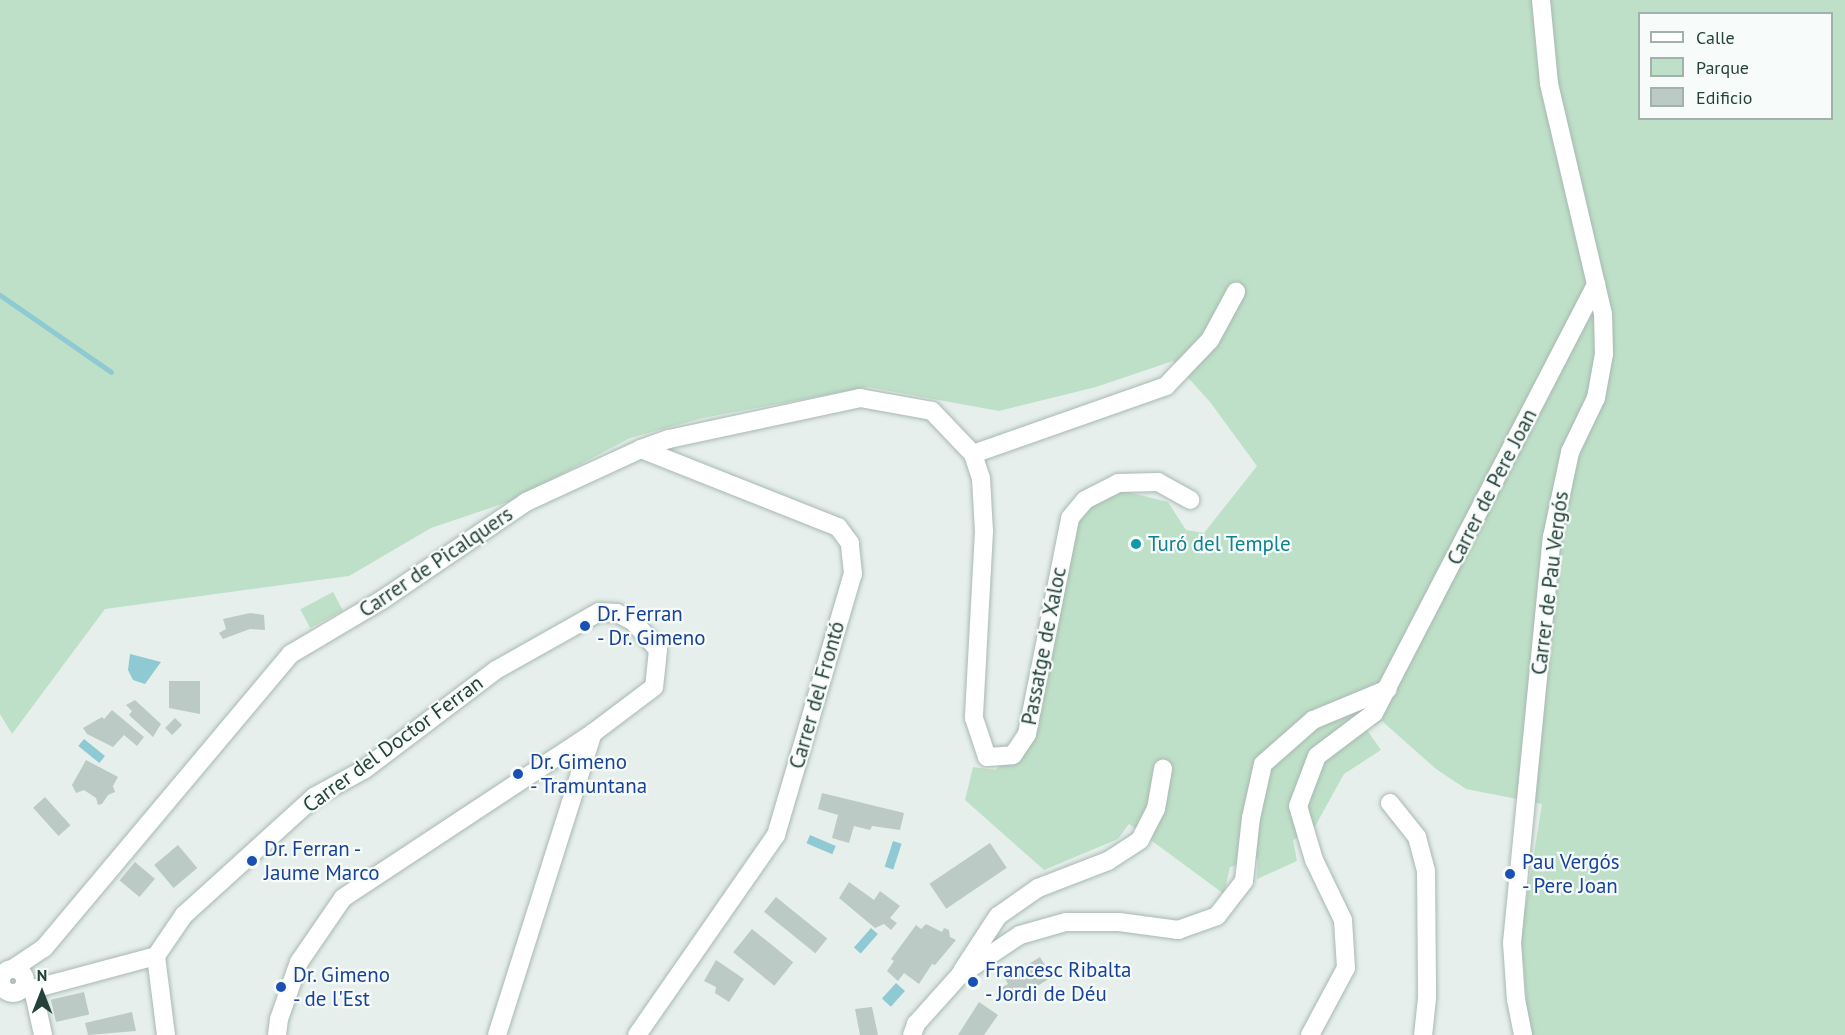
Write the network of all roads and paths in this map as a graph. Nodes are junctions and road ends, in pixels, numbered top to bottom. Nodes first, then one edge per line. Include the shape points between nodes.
1 (1541, 0) edge
2 (1596, 284) junction
3 (1236, 292) dead end
4 (641, 449) junction
5 (973, 454) junction
6 (1190, 500) dead end
7 (1388, 689) junction
8 (593, 733) junction
9 (1163, 769) dead end
10 (1390, 803) dead end
11 (156, 956) junction
12 (960, 975) junction
13 (4, 978) edge
14 (28, 989) junction
15 (43, 1035) edge
16 (166, 1035) edge
17 (277, 1035) edge
18 (497, 1035) edge
19 (637, 1035) edge
20 (912, 1035) edge
21 (1310, 1035) edge
22 (1423, 1035) edge
23 (1523, 1035) edge

1 - 2 street, Carrer de Pau Vergós via 1549,82
2 - 7 street, Carrer de Pere Joan
2 - 23 street, Carrer de Pau Vergós via 1603,314 1604,354 1596,398 1570,452 1552,537 1512,943
3 - 5 street via 1210,340 1166,386
4 - 5 street, Carrer de Picalquers via 669,439 860,398 932,411
4 - 13 street, Carrer de Picalquers via 526,502 382,600 291,654 44,948
4 - 19 street, Carrer del Frontó via 838,527 850,543 853,574 776,835
5 - 6 street, Passatge de Xaloc via 981,478 984,531 974,718 987,757 1013,755 1027,734 1070,518 1085,500 1118,483 1158,482
7 - 12 street via 1313,720 1263,765 1251,818 1244,881 1218,916 1178,930 1119,922 1066,922 1020,934
7 - 21 street, Carrer de Pere Joan via 1374,713 1317,756 1298,806 1314,860 1343,920 1346,958 1346,968
8 - 11 street, Carrer del Doctor Ferran via 654,687 658,650 626,616 599,612 496,670 364,769 314,797 184,915
8 - 17 street via 343,898 299,962
8 - 18 street
9 - 12 street via 1156,809 1140,840 1108,861 1038,888 998,916
10 - 22 street via 1417,837 1426,870 1427,998
11 - 14 street
11 - 16 street
12 - 20 street via 916,1024
13 - 14 street via 13,993
14 - 15 street

